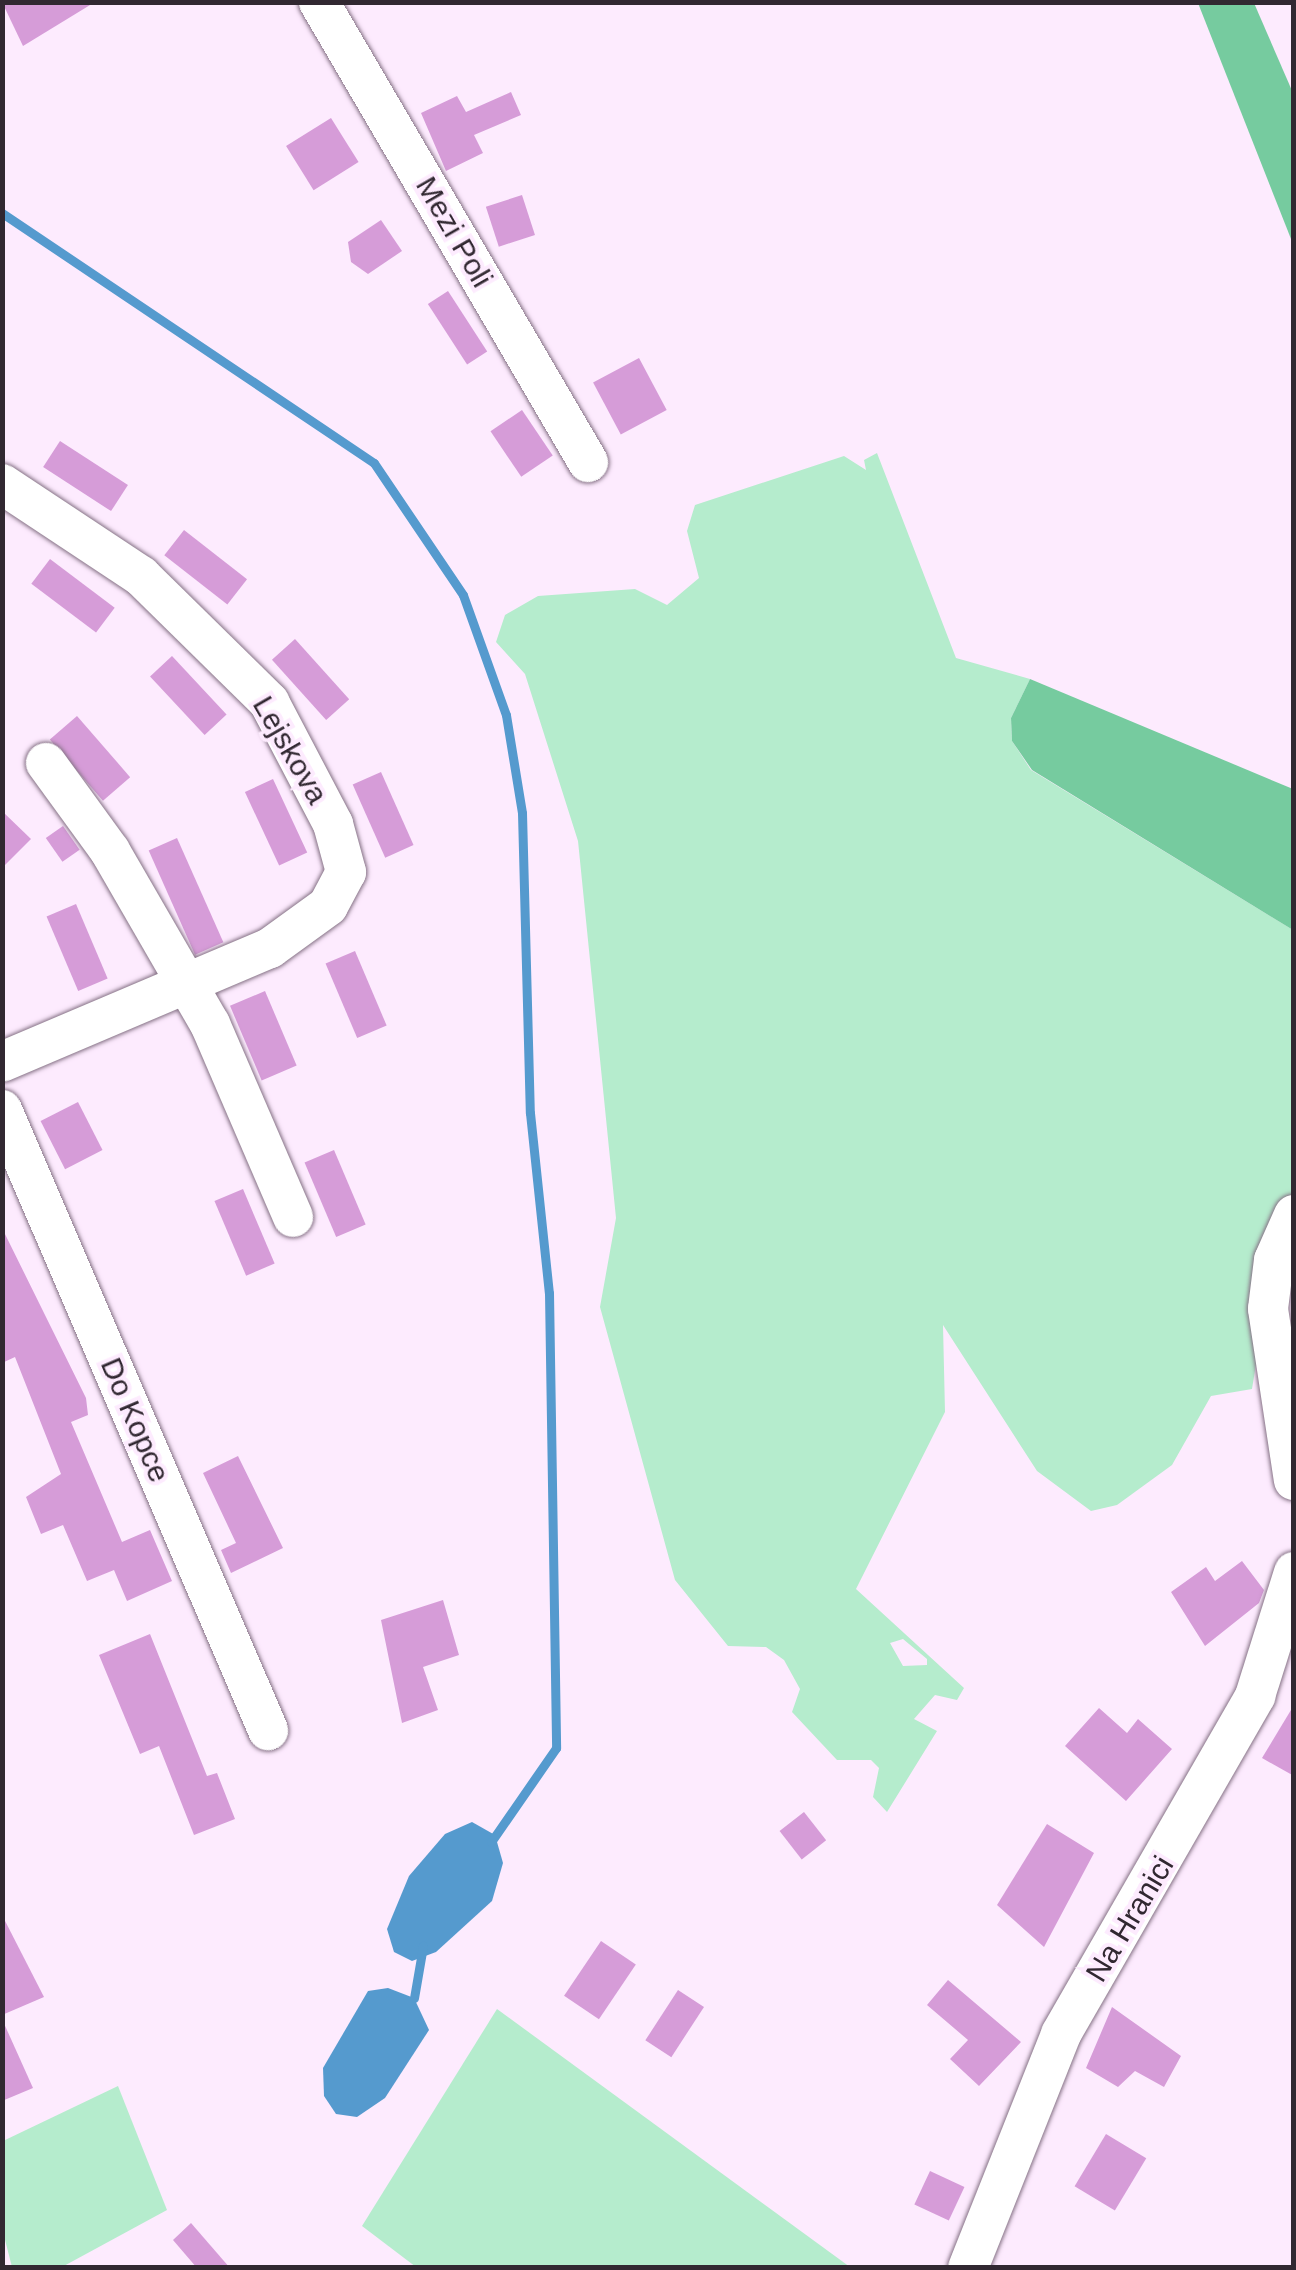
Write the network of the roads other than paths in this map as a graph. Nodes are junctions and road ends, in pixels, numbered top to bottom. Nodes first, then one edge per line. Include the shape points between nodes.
1 (319, 2) edge
2 (588, 462) dead end
3 (2, 484) edge
4 (46, 762) dead end
5 (186, 985) junction
6 (2, 1062) edge
7 (2, 1110) edge
8 (1294, 1215) edge
9 (293, 1217) dead end
10 (1294, 1480) edge
11 (1294, 1572) edge
12 (268, 1730) dead end
13 (968, 2268) edge

1 - 2 street, Mezi Poli
3 - 5 street, Lejskova via 141,576 269,702 333,824 346,872 328,906 270,948
4 - 5 street
5 - 6 street, Lejskova
5 - 9 street
7 - 12 street, Do Kopce
8 - 10 street via 1274,1260 1268,1309
11 - 13 street, Na Hranici via 1255,1696 1062,2034

